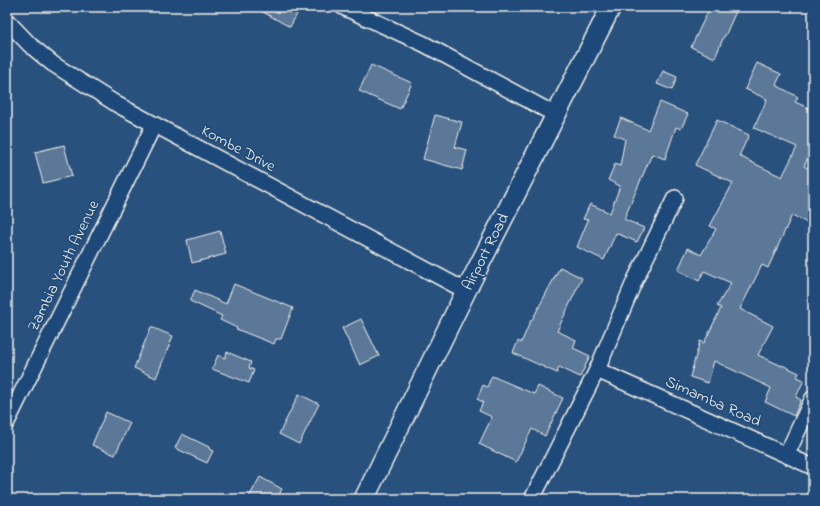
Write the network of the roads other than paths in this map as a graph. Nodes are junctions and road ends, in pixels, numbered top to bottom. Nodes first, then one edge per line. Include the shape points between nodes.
1 (343, 7) edge
2 (611, 7) edge
3 (7, 21) edge
4 (556, 115) junction
5 (154, 125) junction
6 (675, 198) dead end
7 (466, 291) junction
8 (597, 370) junction
9 (813, 398) edge
10 (7, 422) edge
11 (787, 454) junction
12 (813, 467) edge
13 (364, 499) edge
14 (532, 499) edge

1 - 4 street via 424,44
2 - 4 street, Airport Road
3 - 5 street, Kombe Drive via 53,64
4 - 7 street, Airport Road
5 - 7 street, Kombe Drive
5 - 10 street, Zambia Youth Avenue
6 - 8 street via 635,280
7 - 13 street, Airport Road
8 - 11 street, Simamba Road
8 - 14 street
9 - 11 street
11 - 12 street, Simamba Road

